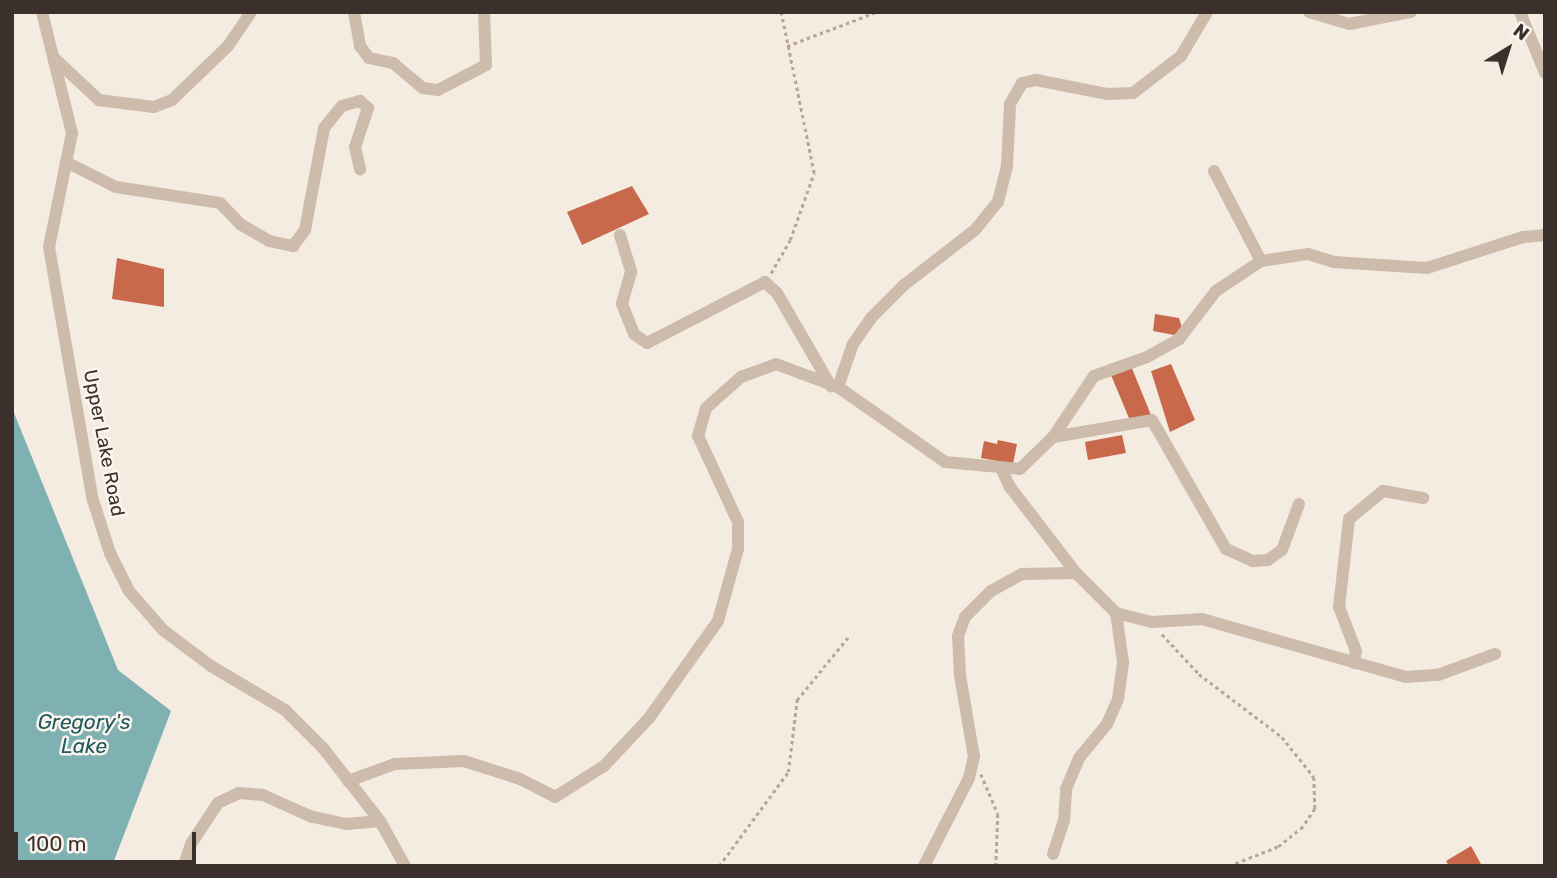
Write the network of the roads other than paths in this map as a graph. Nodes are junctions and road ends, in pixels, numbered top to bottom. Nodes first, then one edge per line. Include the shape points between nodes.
1 (42, 12) edge
2 (251, 12) edge
3 (354, 12) edge
4 (484, 12) edge
5 (1207, 12) edge
6 (1309, 12) edge
7 (1411, 12) edge
8 (1520, 12) edge
9 (53, 57) junction
10 (1545, 73) edge
11 (66, 162) junction
12 (360, 169) dead end
13 (1214, 171) dead end
14 (620, 235) dead end
15 (1545, 235) edge
16 (1261, 261) junction
17 (834, 387) junction
18 (1053, 438) junction
19 (1001, 468) junction
20 (1423, 498) dead end
21 (1299, 504) dead end
22 (1076, 573) junction
23 (1116, 613) junction
24 (1496, 654) dead end
25 (1354, 663) junction
26 (348, 781) junction
27 (380, 821) junction
28 (1053, 854) dead end
29 (184, 866) edge
30 (405, 866) edge
31 (924, 866) edge

1 - 9 street, Upper Lake Road
2 - 9 street via 229,46 172,100 155,107 99,100
3 - 4 street via 360,46 369,58 393,63 422,88 438,90 486,65
5 - 17 street via 1181,55 1133,93 1107,94 1035,80 1022,83 1010,104 1007,166 998,202 975,230 904,285 871,318 853,344
6 - 7 street via 1349,24
8 - 10 street
9 - 11 street, Upper Lake Road via 72,133
11 - 12 street via 116,187 220,203 259,235 293,246 305,230 324,128 342,106 360,101 368,108 355,147
11 - 26 street, Upper Lake Road via 49,247 92,497 110,553 129,591 163,630 211,667 285,710
13 - 16 street
14 - 17 street via 631,272 622,304 634,334 647,343 765,282 777,293
15 - 16 street via 1522,237 1427,268 1334,262 1308,254
16 - 18 street via 1216,290 1179,339 1147,357 1094,376
17 - 19 street via 945,462
17 - 26 street via 776,364 741,377 706,408 698,436 738,522 738,549 718,621 649,718 604,766 555,797 520,779 464,761 395,764
18 - 19 street via 1020,469
18 - 21 street via 1152,420 1226,548 1253,561 1268,560 1282,550
19 - 22 street
20 - 25 street via 1383,491 1349,519 1339,607 1356,651
22 - 23 street
22 - 31 street via 1021,574 991,591 965,617 958,636 960,674 974,757 969,778
23 - 25 street via 1152,622 1202,619
23 - 28 street via 1124,662 1118,699 1107,724 1079,758 1066,789 1064,821
24 - 25 street via 1438,675 1406,677
26 - 27 street, Upper Lake Road
27 - 29 street via 346,824 312,817 263,795 239,793 218,803 191,844
27 - 30 street, Upper Lake Road

